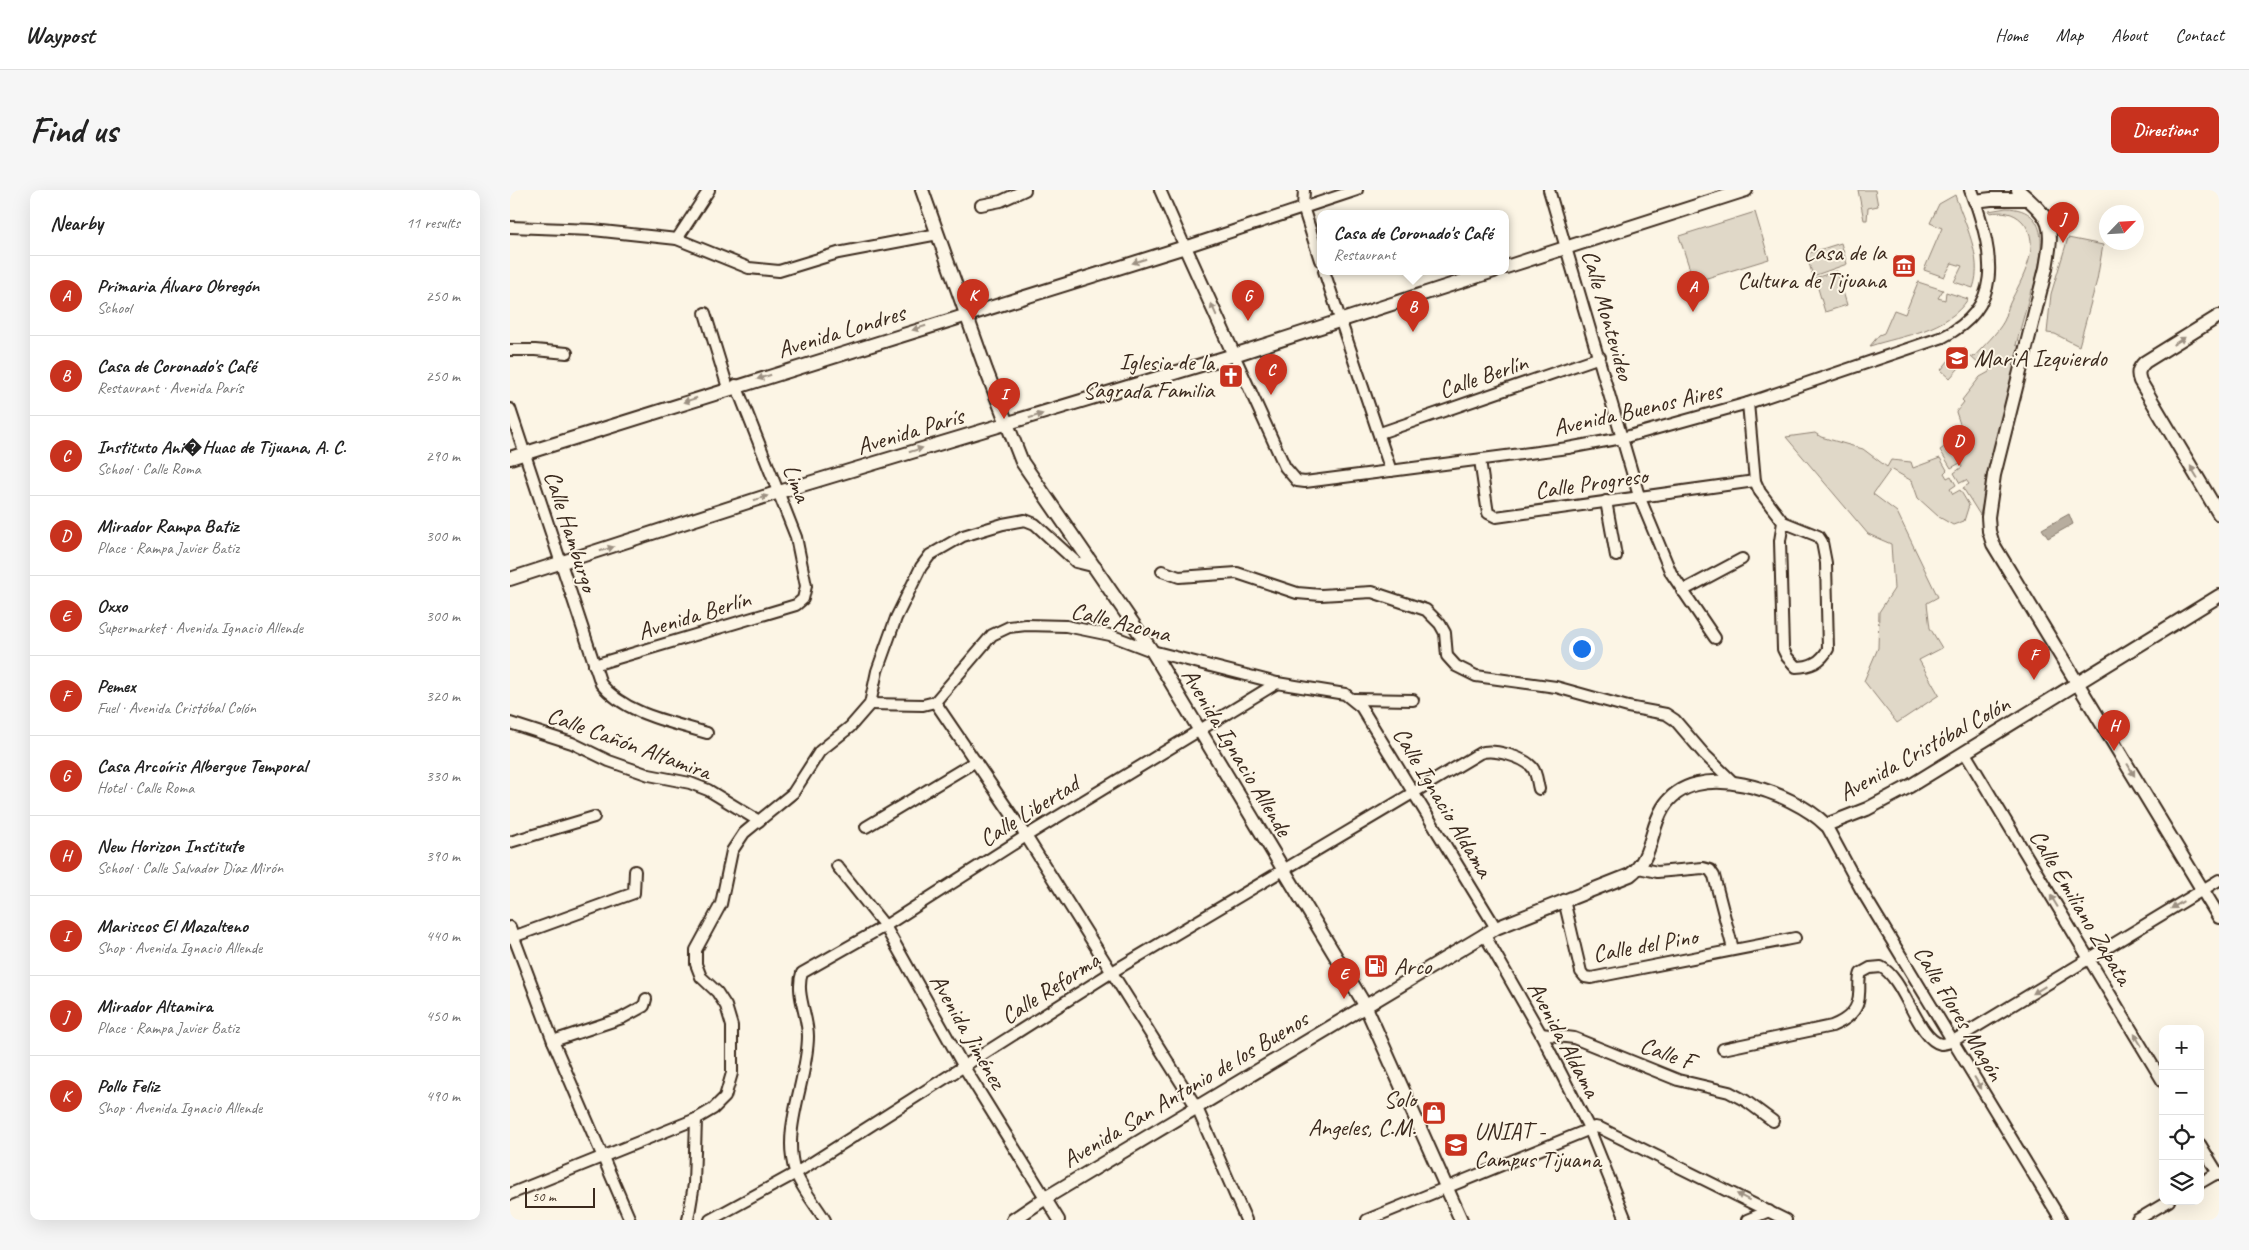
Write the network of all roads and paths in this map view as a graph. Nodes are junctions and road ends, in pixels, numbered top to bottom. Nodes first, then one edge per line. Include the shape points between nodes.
1 (708, 190) edge
2 (922, 190) edge
3 (1025, 190) edge
4 (1160, 190) edge
5 (1304, 190) edge
6 (1357, 190) edge
7 (1549, 190) edge
8 (1746, 190) edge
9 (2018, 190) edge
10 (1726, 193) edge
11 (1973, 196) edge
12 (2028, 199) junction
13 (980, 205) dead end
14 (1303, 207) junction
15 (510, 227) edge
16 (938, 234) junction
17 (677, 239) junction
18 (1185, 247) junction
19 (1568, 248) junction
20 (1317, 251) edge
21 (1509, 266) edge
22 (1325, 275) edge
23 (1482, 275) edge
24 (705, 313) dead end
25 (966, 314) junction
26 (2219, 316) edge
27 (1341, 320) junction
28 (510, 350) edge
29 (567, 353) dead end
30 (1234, 355) junction
31 (1600, 357) junction
32 (732, 387) junction
33 (1748, 403) junction
34 (510, 409) edge
35 (1006, 425) junction
36 (1380, 433) junction
37 (1622, 438) junction
38 (524, 453) junction
39 (510, 458) edge
40 (1480, 460) junction
41 (1391, 471) junction
42 (1755, 481) junction
43 (779, 492) junction
44 (1640, 496) junction
45 (1606, 501) junction
46 (2219, 514) edge
47 (1784, 522) junction
48 (1616, 556) dead end
49 (1742, 558) dead end
50 (560, 564) junction
51 (1096, 567) junction
52 (1162, 571) dead end
53 (510, 579) edge
54 (1682, 591) junction
55 (2219, 596) edge
56 (803, 599) joint
57 (1714, 638) dead end
58 (1152, 651) junction
59 (594, 665) junction
60 (1277, 683) junction
61 (2079, 683) junction
62 (1354, 699) junction
63 (1413, 700) dead end
64 (935, 702) junction
65 (870, 704) junction
66 (510, 724) edge
67 (1200, 730) junction
68 (707, 732) dead end
69 (1964, 753) junction
70 (976, 760) junction
71 (1736, 784) junction
72 (1539, 789) dead end
73 (1413, 791) junction
74 (594, 817) dead end
75 (759, 821) junction
76 (1826, 824) junction
77 (866, 827) dead end
78 (1026, 836) junction
79 (510, 842) edge
80 (837, 866) dead end
81 (1639, 868) junction
82 (1283, 869) junction
83 (635, 871) dead end
84 (2219, 880) edge
85 (2203, 890) junction
86 (1564, 900) junction
87 (2219, 917) edge
88 (885, 926) junction
89 (1496, 928) junction
90 (511, 934) edge
91 (1484, 934) junction
92 (1795, 938) dead end
93 (1733, 949) junction
94 (2089, 960) junction
95 (1112, 972) junction
96 (646, 999) dead end
97 (1365, 1005) junction
98 (1541, 1034) junction
99 (553, 1041) junction
100 (1953, 1041) junction
101 (1723, 1049) dead end
102 (964, 1067) junction
103 (2159, 1075) edge
104 (1196, 1108) junction
105 (696, 1119) junction
106 (1773, 1121) dead end
107 (1589, 1128) junction
108 (2204, 1150) edge
109 (602, 1155) junction
110 (796, 1173) junction
111 (2219, 1173) edge
112 (2204, 1181) edge
113 (1448, 1188) junction
114 (510, 1194) edge
115 (1046, 1197) junction
116 (2162, 1205) edge
117 (1769, 1211) junction
118 (630, 1220) edge
119 (688, 1220) edge
120 (710, 1220) edge
121 (825, 1220) edge
122 (1013, 1220) edge
123 (1059, 1220) edge
124 (1246, 1220) edge
125 (1367, 1220) edge
126 (1461, 1220) edge
127 (1626, 1220) edge
128 (1747, 1220) edge
129 (1786, 1220) edge
130 (2061, 1220) edge
131 (2137, 1220) edge

1 - 17 street
2 - 16 main road, Avenida Ignacio Allende
3 - 13 street via 1001,202
4 - 18 street
5 - 14 street
6 - 14 street
7 - 19 street, Calle Montevideo
8 - 10 main road
9 - 12 main road
10 - 19 main road
11 - 12 main road
11 - 33 street, Avenida Buenos Aires via 1990,255 1990,275 1985,295 1970,319 1957,331
12 - 61 main road via 2042,212 2051,237 1994,476 1989,531 1993,544
14 - 18 street
14 - 20 street
15 - 17 street via 593,230
16 - 17 street via 838,253 779,271 748,268
16 - 25 main road, Avenida Ignacio Allende
18 -> 25 main road, Avenida Londres
30 -> 18 main road
19 - 21 main road
19 - 31 street, Calle Montevideo
22 - 27 street
23 - 27 main road, Avenida París
24 - 32 street, Lima
25 -> 32 main road, Avenida Londres
25 - 35 main road, Avenida Ignacio Allende
46 -> 26 main road via 2138,374 2140,367
27 - 30 main road, Avenida París
27 - 36 street
28 - 29 street
35 -> 30 main road, Avenida París
30 - 41 street, Avenida Buenos Aires via 1285,467 1298,480 1305,482
31 - 36 street, Calle Berlín
31 - 37 street, Calle Montevideo
32 -> 38 main road, Avenida Londres
32 - 43 street, Lima
33 - 37 street, Avenida Buenos Aires
33 - 42 street
34 - 38 street, Calle Hamburgo
43 -> 35 main road, Avenida París
35 - 51 main road, Avenida Ignacio Allende via 1022,462
36 - 41 street
37 - 40 street, Avenida Buenos Aires
37 - 44 street, Calle Montevideo
38 - 39 main road, Avenida Londres
38 - 50 street, Calle Hamburgo
40 - 41 street, Avenida Buenos Aires
40 - 45 street, Calle Progreso via 1486,507 1491,516
42 - 44 street, Calle Progreso
42 - 47 street
50 -> 43 main road, Avenida París
43 - 56 street, Lima via 796,537 806,586
44 - 45 street, Calle Progreso
44 - 54 street, Calle Montevideo via 1663,558
45 - 48 street
47 - 47 street via 1818,536 1825,551 1828,649 1819,661 1805,667 1796,667 1783,649 1780,541
49 - 54 street
50 - 53 main road, Avenida París
50 - 59 street, Calle Hamburgo
51 - 58 main road, Avenida Ignacio Allende
51 - 65 street via 1076,562 1035,524 1025,520 963,536 930,555 921,566 896,618 877,671
52 - 71 street via 1179,577 1237,573 1297,593 1372,592 1426,610 1445,633 1447,656 1456,666 1476,676 1556,687 1666,714
54 - 57 street, Calle Montevideo
55 - 61 main road, Avenida Cristóbal Colón
56 - 59 street, Avenida Berlín via 787,608
58 - 60 street, Calle Azcona
58 - 64 street, Calle Azcona via 1086,629 1009,627 992,635
58 - 67 main road, Avenida Ignacio Allende
59 - 68 street, Calle Hamburgo via 601,684 619,701 654,716
60 - 62 street, Calle Azcona via 1345,694
60 - 67 street, Calle Libertad
61 - 69 main road, Avenida Cristóbal Colón
61 -> 85 main road
62 - 63 street, Calle Azcona
62 - 73 street, Calle Ignacio Aldama
64 - 65 street via 923,705
64 - 70 street
65 - 75 street via 850,728 820,751 793,793
66 - 75 street, Calle Cañón Altamira via 572,743 649,775 690,782
67 - 78 street, Calle Libertad
67 - 82 main road, Avenida Ignacio Allende
69 - 76 main road, Avenida Cristóbal Colón via 1867,809
94 -> 69 street, Calle Emiliano Zapata
70 - 77 street
70 - 78 street
71 - 76 main road via 1798,803
71 - 81 main road via 1706,781 1692,784 1669,799 1662,809 1648,854
72 - 73 street, Calle Reforma via 1535,773 1528,764 1488,750
73 - 82 street, Calle Reforma
73 - 89 street, Calle Ignacio Aldama
74 - 79 street
75 - 105 street via 744,833 732,851 721,904 696,950 696,964 701,977 726,1006 732,1026 732,1073 725,1097
76 - 100 street, Calle Flores Magón via 1860,888
78 - 88 street, Calle Libertad
78 - 95 street
80 - 88 street, Avenida Jiménez
81 - 86 main road, Avenida San Antonio de los Buenos via 1620,880
81 - 93 street via 1657,872 1710,870
82 - 95 street, Calle Reforma
82 - 97 main road, Avenida Ignacio Allende
83 - 90 street via 634,893
84 - 85 street
85 - 87 main road
85 -> 94 street
86 - 89 main road, Avenida San Antonio de los Buenos
86 - 93 street, Calle del Pino via 1581,972 1585,977
88 - 102 street, Avenida Jiménez
88 - 110 street, Calle Libertad via 802,973 799,982 808,1029 808,1054 795,1104 792,1154
89 - 91 main road, Avenida San Antonio de los Buenos
90 - 99 street
91 - 97 main road, Avenida San Antonio de los Buenos
91 - 98 street, Avenida Aldama
92 - 93 street
94 -> 100 street
103 -> 94 street, Calle Emiliano Zapata
95 - 102 street, Calle Reforma
95 - 104 street
96 - 99 street via 644,1006 622,1018
97 - 104 main road, Avenida San Antonio de los Buenos
97 - 113 main road, Avenida Ignacio Allende
98 - 106 street, Calle F via 1574,1038 1678,1080 1738,1095
98 - 107 street, Avenida Aldama
99 - 109 street
100 - 101 street via 1941,1044 1936,1041 1917,1021 1890,972 1880,967 1861,973 1858,1002 1842,1022
100 -> 130 street, Calle Flores Magón
102 - 110 street, Calle Reforma
102 - 115 street, Avenida Jiménez
104 - 115 main road, Avenida San Antonio de los Buenos
104 - 124 street
105 - 109 street
105 - 119 street via 694,1184
107 - 113 street
117 -> 107 street via 1600,1128
107 - 127 street, Avenida Aldama
108 - 111 street
109 - 114 street
109 - 118 street
110 - 120 street, Calle Reforma
110 - 121 street
111 - 112 street
113 - 125 street
113 - 126 main road, Avenida Ignacio Allende
115 - 122 main road, Avenida San Antonio de los Buenos
115 - 123 street, Avenida Jiménez
116 - 131 street
117 - 128 street
117 - 129 street

